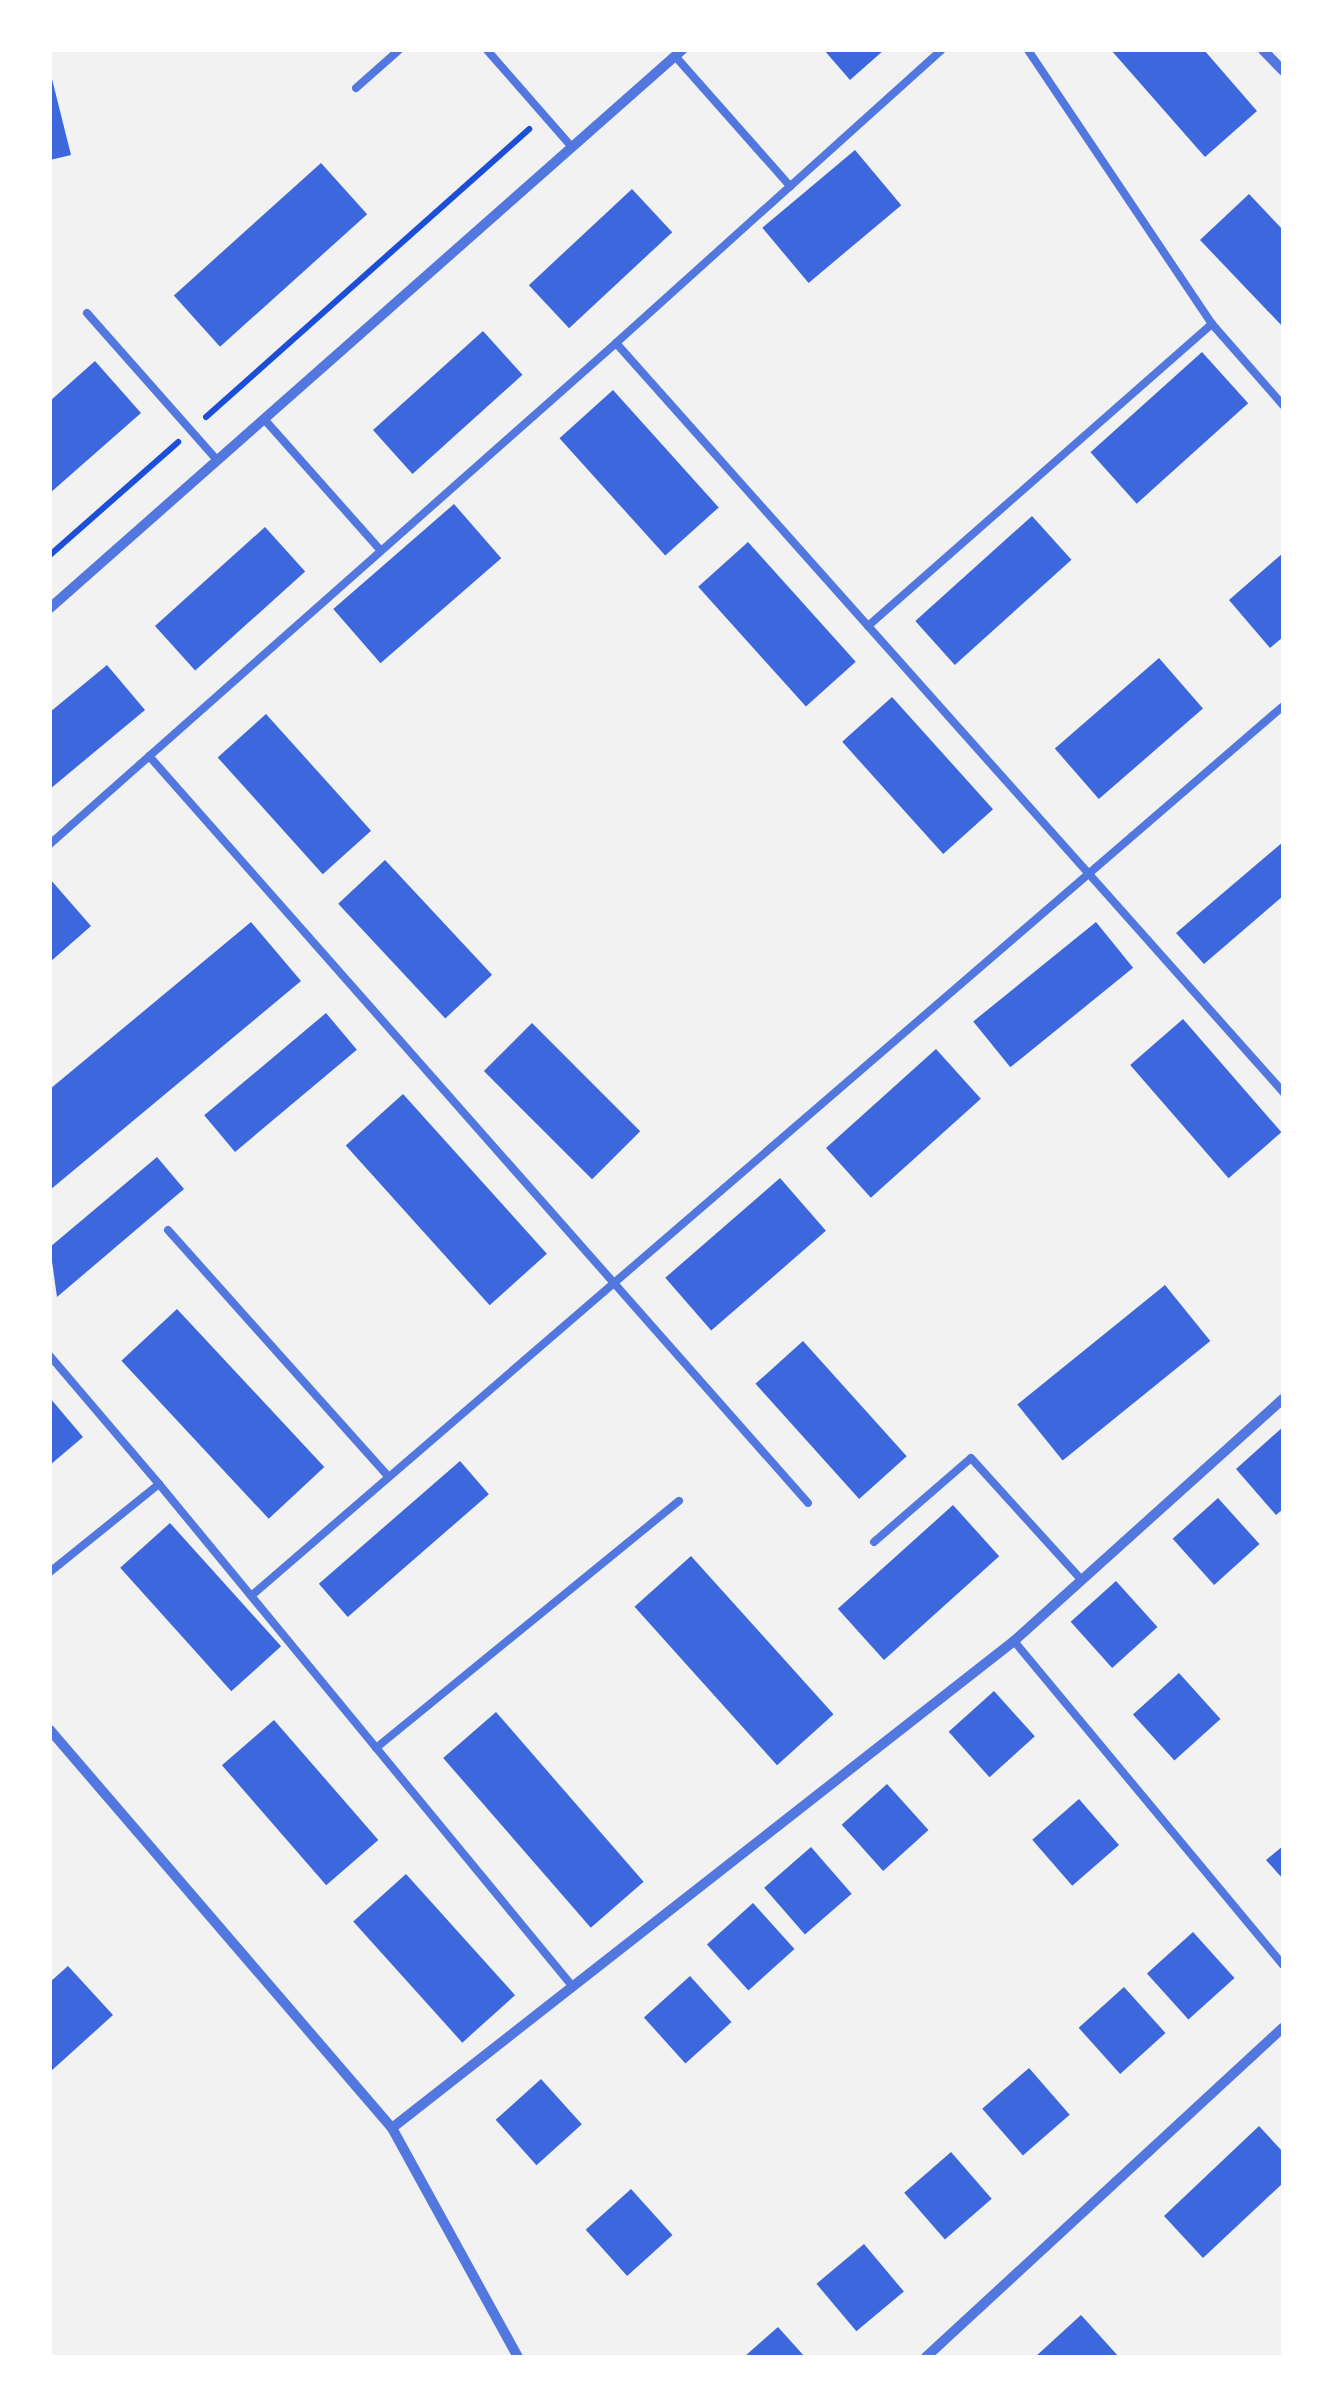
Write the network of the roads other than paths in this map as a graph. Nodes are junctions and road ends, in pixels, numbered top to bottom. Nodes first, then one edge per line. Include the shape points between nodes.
1 (399, 50) edge
2 (487, 50) edge
3 (940, 50) edge
4 (1028, 50) edge
5 (1263, 50) edge
6 (678, 53) edge
7 (1283, 71) edge
8 (356, 88) dead end
9 (572, 146) junction
10 (790, 186) junction
11 (87, 313) dead end
12 (1212, 324) junction
13 (616, 343) junction
14 (1283, 405) edge
15 (264, 419) junction
16 (217, 460) junction
17 (381, 552) junction
18 (50, 608) edge
19 (868, 626) junction
20 (1283, 706) edge
21 (150, 756) junction
22 (50, 844) edge
23 (1086, 871) junction
24 (1283, 1092) edge
25 (168, 1230) dead end
26 (613, 1282) junction
27 (50, 1356) edge
28 (1283, 1398) edge
29 (389, 1477) junction
30 (159, 1484) junction
31 (678, 1501) dead end
32 (808, 1503) dead end
33 (874, 1542) dead end
34 (50, 1572) edge
35 (1079, 1578) junction
36 (252, 1596) junction
37 (1014, 1641) junction
38 (50, 1730) edge
39 (376, 1748) junction
40 (1283, 1965) edge
41 (573, 1987) junction
42 (1283, 2028) edge
43 (392, 2128) junction
44 (518, 2357) edge
45 (926, 2357) edge

1 - 8 lane
2 - 9 lane
3 - 10 lane
4 - 12 lane
5 - 7 street
6 - 9 street
6 - 10 lane
9 - 15 street
10 - 13 lane
11 - 16 lane
12 - 14 lane
12 - 19 lane
13 - 17 lane
13 - 19 lane
15 - 16 street
15 - 17 lane
16 - 18 street
17 - 21 lane
19 - 23 lane
20 - 23 lane
21 - 22 lane
21 - 26 lane
23 - 24 lane
23 - 26 lane
25 - 29 lane
26 - 29 lane
26 - 32 lane
27 - 30 lane
28 - 35 street
29 - 36 lane
30 - 34 lane
30 - 36 lane
31 - 39 lane
33 - 35 lane via 970,1458
35 - 37 street
36 - 39 lane
37 - 40 lane
37 - 41 street
38 - 43 street
39 - 41 lane
41 - 43 street
42 - 45 street
43 - 44 street

